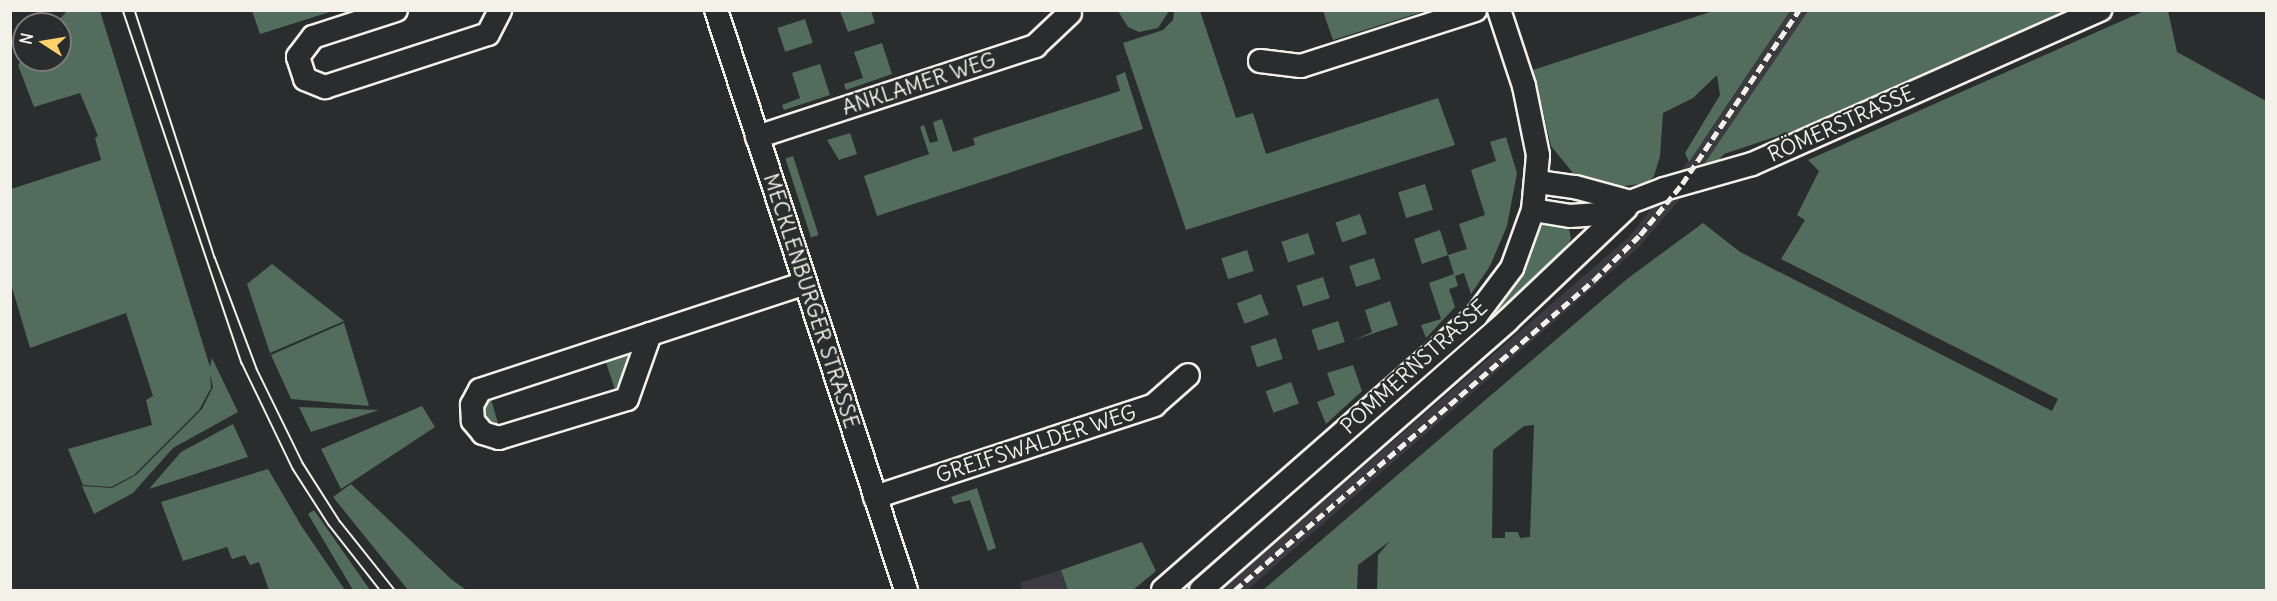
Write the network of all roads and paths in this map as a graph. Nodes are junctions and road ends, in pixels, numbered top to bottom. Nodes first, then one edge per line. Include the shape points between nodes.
1 (396, 10) edge
2 (500, 10) edge
3 (716, 10) edge
4 (1475, 10) edge
5 (1499, 10) edge
6 (2100, 10) edge
7 (1070, 13) dead end
8 (1260, 61) dead end
9 (757, 136) junction
10 (1538, 182) junction
11 (1631, 202) junction
12 (1533, 210) junction
13 (805, 283) junction
14 (650, 334) junction
15 (1188, 375) dead end
16 (874, 497) junction
17 (906, 591) edge
18 (1163, 591) edge
19 (1201, 591) edge

1 - 2 street via 313,37 298,57 305,79 325,87 488,34
3 - 9 street, MECKLENBURGER STRASSE
4 - 8 street via 1301,66
5 - 10 street, POMMERNSTRASSE via 1533,124
6 - 11 street, RÖMERSTRASSE via 1752,164
7 - 9 street, ANKLAMER WEG via 1035,46
9 - 13 street, MECKLENBURGER STRASSE
10 - 11 street
10 - 12 street, POMMERNSTRASSE
11 - 12 street, RÖMERSTRASSE via 1599,214 1570,216
11 - 19 street, POMMERNSTRASSE via 1506,321
12 - 18 street, POMMERNSTRASSE via 1512,268 1476,316
13 - 14 street
13 - 16 street, MECKLENBURGER STRASSE
14 - 14 street via 480,390 472,405 473,421 483,433 499,438 627,399
15 - 16 street, GREIFSWALDER WEG via 1155,405
16 - 17 street, MECKLENBURGER STRASSE

